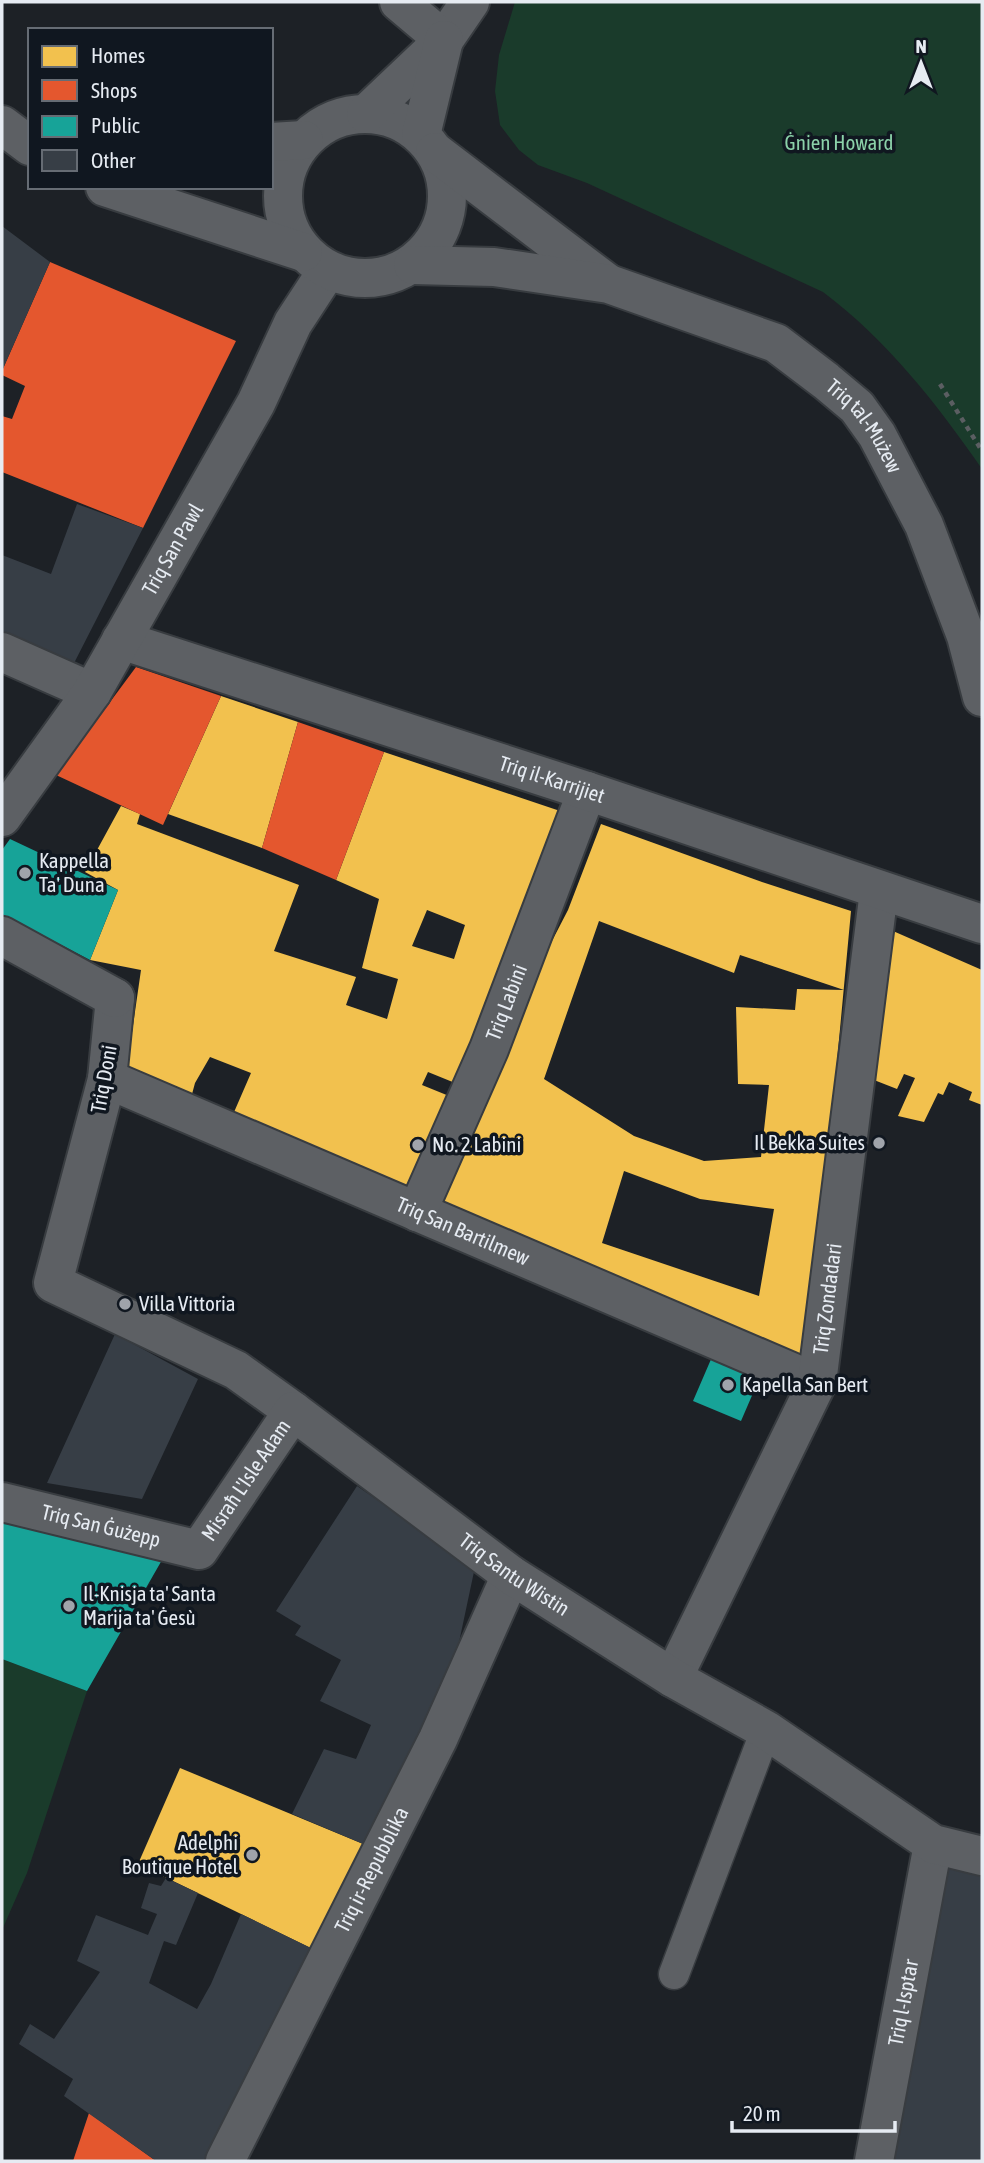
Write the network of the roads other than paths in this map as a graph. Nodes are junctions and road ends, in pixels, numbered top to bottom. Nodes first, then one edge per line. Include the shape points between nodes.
1 (399, 2) edge
2 (470, 2) edge
3 (443, 40) junction
4 (2, 108) edge
5 (366, 114) junction
6 (28, 115) edge
7 (2, 125) edge
8 (288, 141) edge
9 (28, 144) edge
10 (428, 144) junction
11 (111, 189) edge
12 (315, 261) junction
13 (413, 265) junction
14 (609, 284) junction
15 (121, 640) junction
16 (2, 652) edge
17 (92, 692) junction
18 (982, 697) edge
19 (587, 791) junction
20 (2, 817) edge
21 (879, 891) junction
22 (982, 924) edge
23 (2, 936) edge
24 (107, 1079) junction
25 (417, 1212) junction
26 (53, 1283) joint
27 (817, 1383) junction
28 (293, 1412) junction
29 (2, 1502) edge
30 (200, 1550) joint
31 (511, 1576) junction
32 (673, 1678) junction
33 (766, 1730) junction
34 (933, 1844) junction
35 (982, 1856) edge
36 (674, 1974) dead end
37 (225, 2161) edge
38 (874, 2161) edge

1 - 3 street
2 - 3 street
3 - 5 street
3 - 10 street
4 - 6 street
5 - 8 street via 330,121
5 - 10 street via 396,118
7 - 9 street
8 - 12 street via 290,160 282,208 289,232
10 - 13 street via 445,176 448,200 443,225
10 - 14 street, Triq tal-Mużew
11 - 12 street
12 - 13 street via 371,280
12 - 15 street, Triq San Pawl via 256,403
13 - 14 street, Triq tal-Mużew via 494,267
14 - 18 street, Triq tal-Mużew via 776,343 857,407 877,435 923,524 965,636
15 - 17 street, Triq San Pawl
15 - 19 street, Triq il-Karrijiet
16 - 17 street
17 - 20 street, Triq San Pawl
19 - 21 street, Triq il-Karrijiet
19 - 25 street, Triq Labini via 489,1049
21 - 22 street, Triq il-Karrijiet
21 - 27 street, Triq Zondadari
23 - 24 street, Triq Doni via 116,998
24 - 25 street, Triq San Bartilmew
24 - 26 street, Triq Doni
25 - 27 street, Triq San Bartilmew
26 - 28 street, Triq Santu Wistin via 236,1370
27 - 32 street, Triq Zondadari
28 - 30 street, Misraħ L'Isle Adam
28 - 31 street, Triq Santu Wistin
29 - 30 street, Triq San Ġużepp
31 - 32 street, Triq Santu Wistin
31 - 37 street, Triq ir-Repubblika via 438,1740
32 - 33 street, Triq Santu Wistin
33 - 34 street, Triq Santu Wistin
33 - 36 lane
34 - 35 street, Triq Santu Wistin
34 - 38 street, Triq l-Isptar

